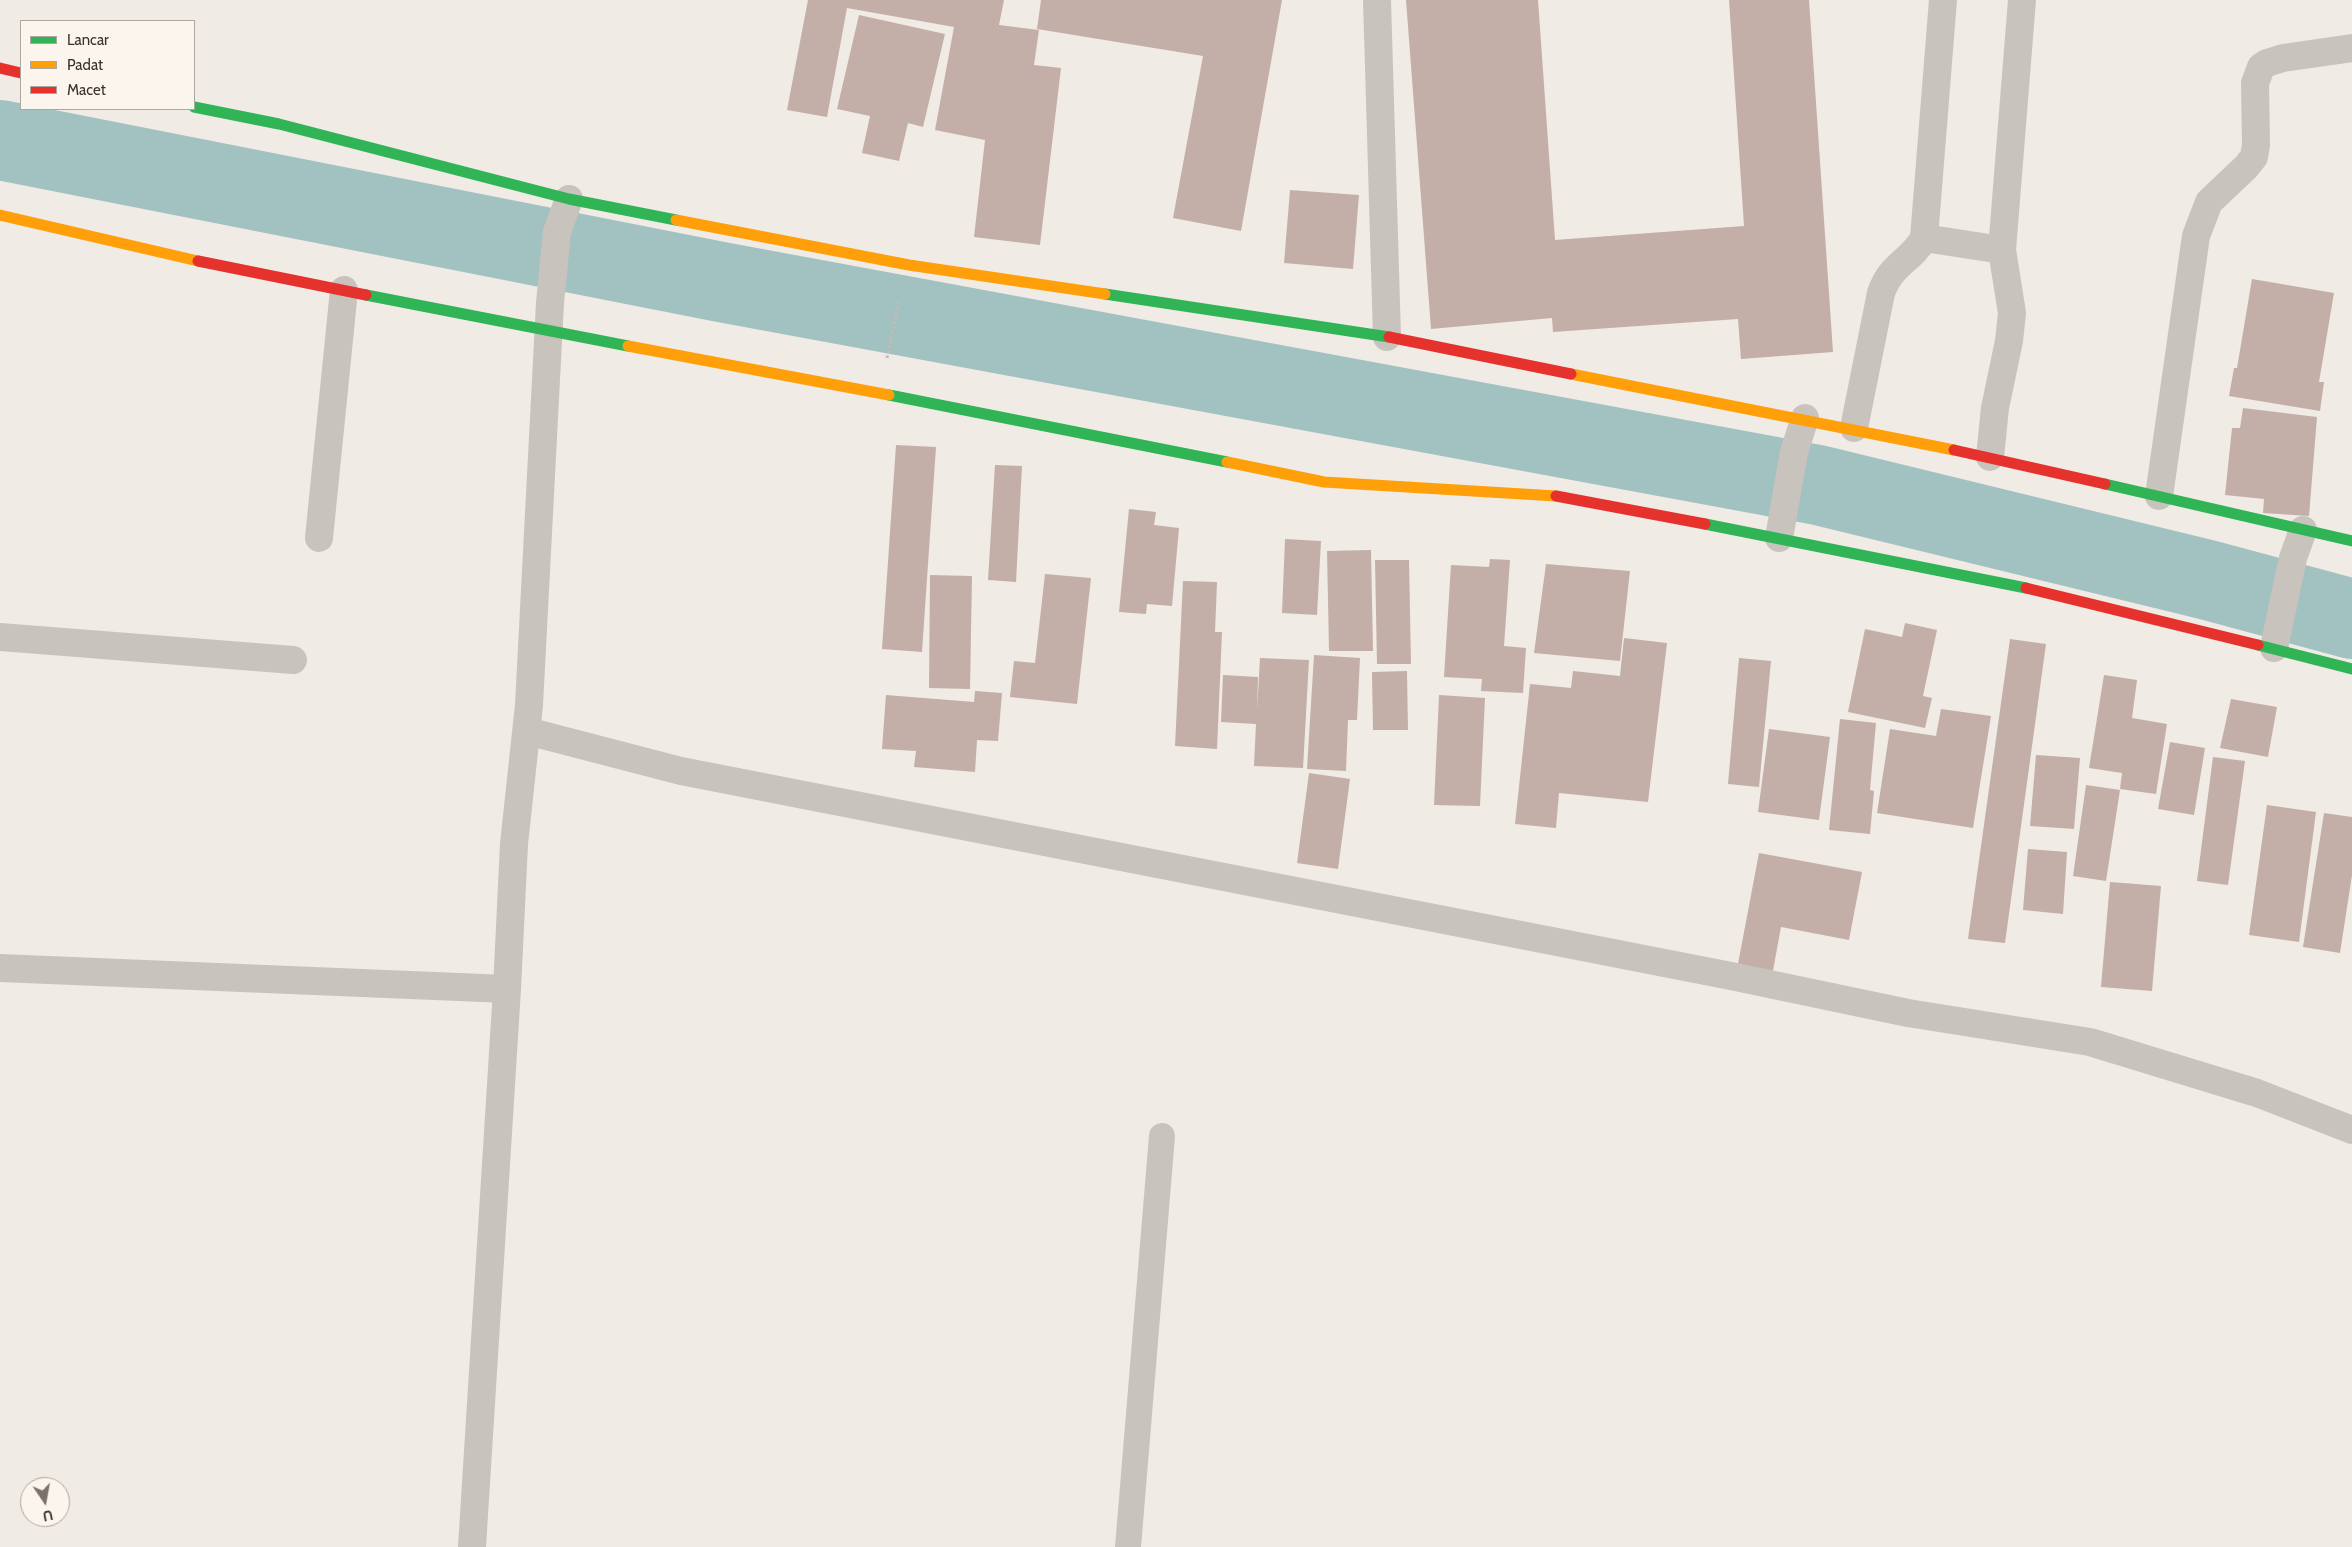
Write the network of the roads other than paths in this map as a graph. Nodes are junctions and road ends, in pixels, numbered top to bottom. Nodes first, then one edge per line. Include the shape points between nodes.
1 (1377, 0) edge
2 (1943, 0) edge
3 (2022, 0) edge
4 (2352, 48) edge
5 (0, 68) edge
6 (20, 73) edge
7 (195, 107) edge
8 (569, 199) junction
9 (0, 216) edge
10 (1924, 238) junction
11 (2002, 250) junction
12 (344, 290) junction
13 (548, 331) junction
14 (1387, 337) junction
15 (1805, 418) junction
16 (1854, 428) junction
17 (1990, 457) junction
18 (2159, 496) junction
19 (2303, 530) junction
20 (319, 538) dead end
21 (1779, 538) junction
22 (2352, 541) edge
23 (0, 637) edge
24 (2275, 639) junction
25 (293, 660) dead end
26 (2352, 669) edge
27 (529, 708) junction
28 (0, 968) edge
29 (507, 989) junction
30 (2352, 1130) edge
31 (1162, 1136) dead end
32 (472, 1547) edge
33 (1128, 1547) edge

1 - 14 street
2 - 10 street
3 - 11 street
4 - 18 street via 2283,58 2267,63 2258,72 2254,157 2209,202 2196,236
5 - 6 street
7 - 8 street via 280,124
8 - 13 street via 557,232
8 - 14 street via 909,264
9 - 12 street via 141,249
10 - 11 street
10 - 16 street via 1917,250 1885,280
11 - 17 street via 2012,313
12 - 13 street
12 - 20 street
13 - 21 street via 1084,432 1324,482 1554,496
13 - 27 street
14 - 15 street
15 - 16 street
15 - 21 street via 1794,452
16 - 17 street
17 - 18 street
18 - 19 street
19 - 22 street
19 - 24 street via 2293,558
21 - 24 street
23 - 25 street
24 - 26 street
27 - 29 street via 514,844
27 - 30 street via 681,771 1908,1013 2090,1042 2257,1093
28 - 29 street
29 - 32 street
31 - 33 lane

